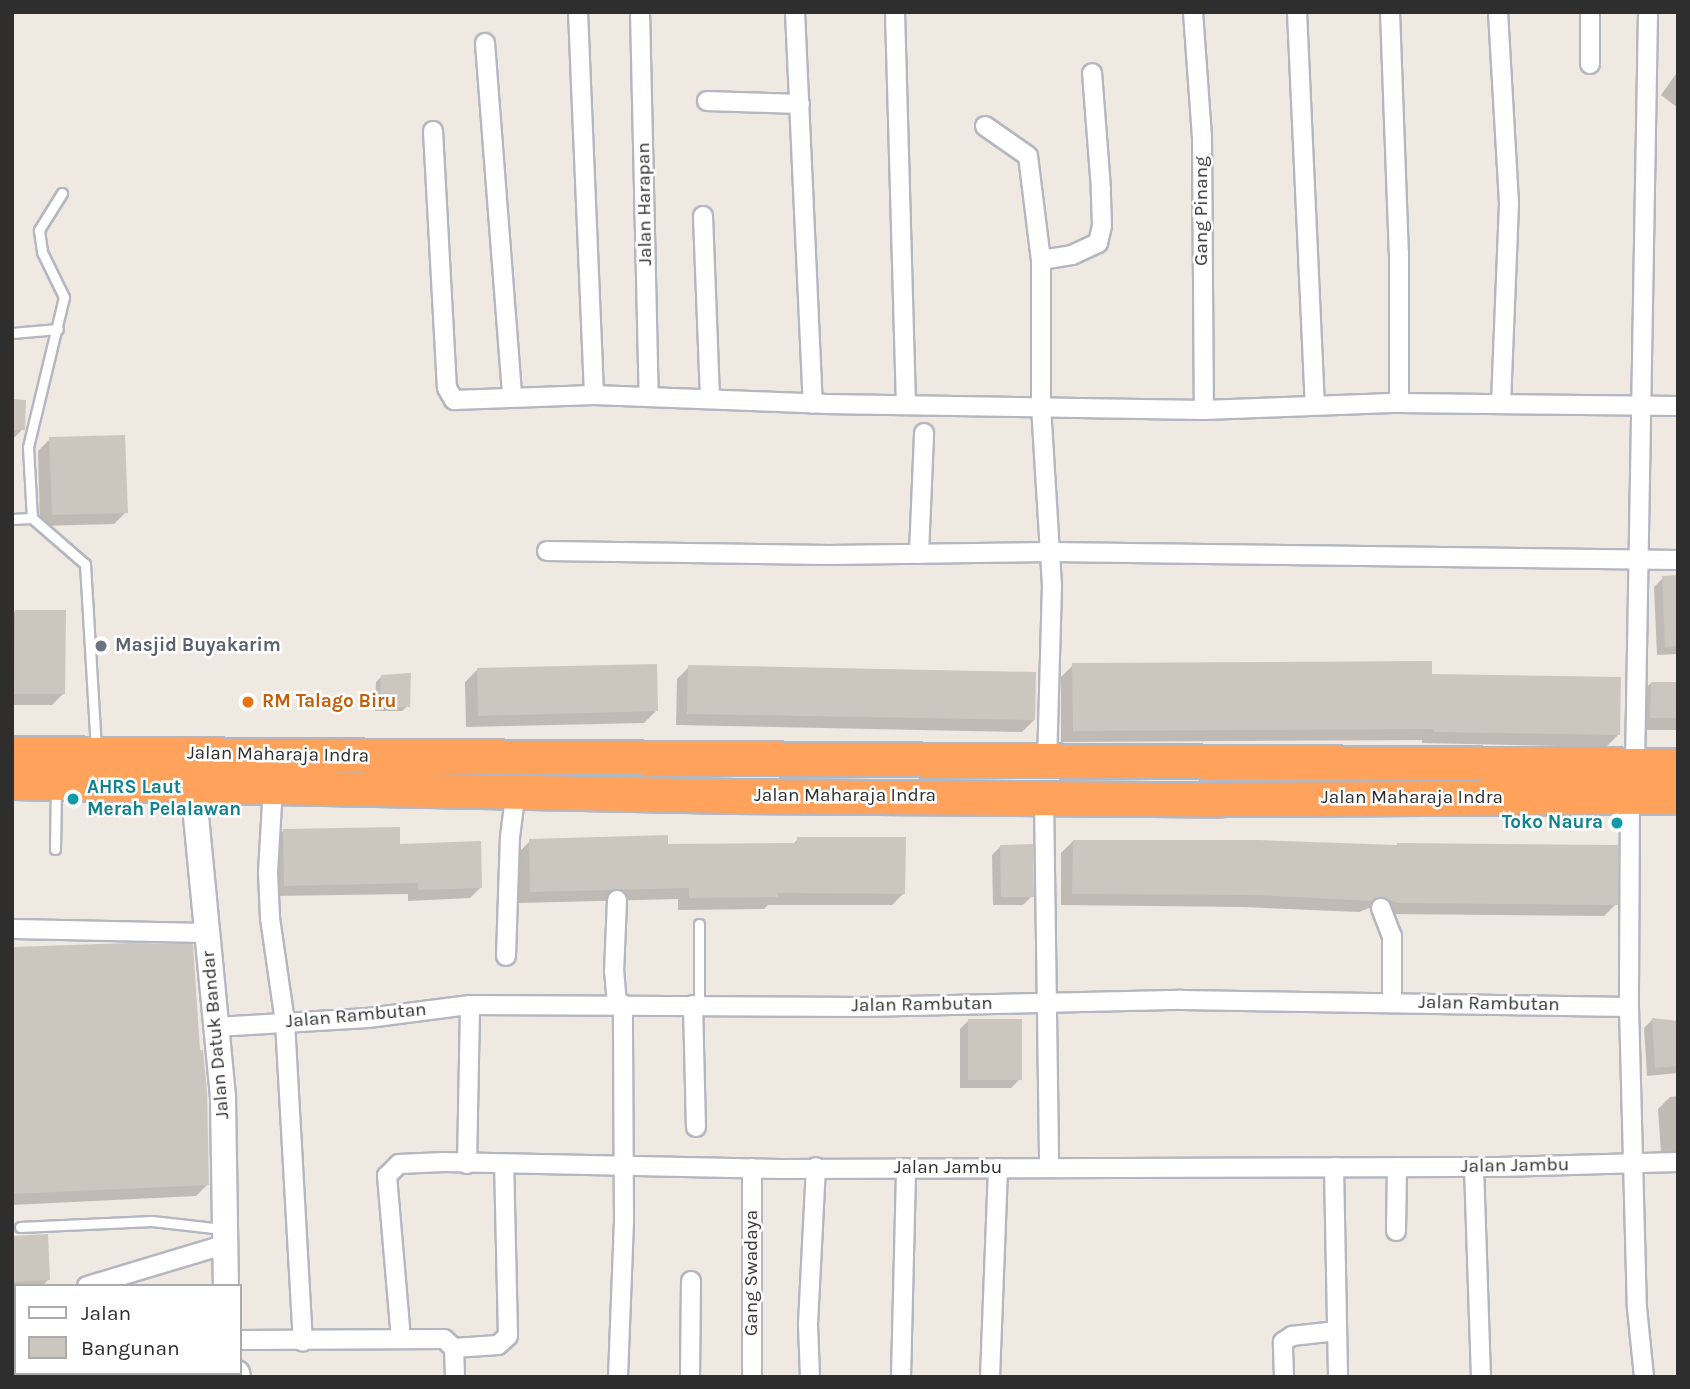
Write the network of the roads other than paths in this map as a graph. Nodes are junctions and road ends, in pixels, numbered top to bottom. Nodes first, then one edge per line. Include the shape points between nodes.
1 (578, 12) edge
2 (640, 12) edge
3 (795, 12) edge
4 (895, 12) edge
5 (1193, 12) edge
6 (1297, 12) edge
7 (1390, 12) edge
8 (1498, 12) edge
9 (1590, 12) edge
10 (1648, 12) edge
11 (485, 43) dead end
12 (1590, 64) dead end
13 (1093, 74) dead end
14 (707, 101) dead end
15 (800, 104) junction
16 (985, 126) dead end
17 (433, 131) dead end
18 (62, 193) dead end
19 (703, 216) dead end
20 (1041, 260) junction
21 (58, 329) junction
22 (12, 333) edge
23 (594, 395) junction
24 (649, 396) junction
25 (512, 397) junction
26 (710, 399) junction
27 (1399, 403) junction
28 (813, 404) junction
29 (1315, 404) junction
30 (1501, 404) junction
31 (906, 405) junction
32 (1041, 406) junction
33 (1678, 406) edge
34 (1643, 407) junction
35 (1204, 410) junction
36 (924, 433) dead end
37 (32, 518) junction
38 (12, 519) edge
39 (547, 551) dead end
40 (1051, 552) junction
41 (919, 554) junction
42 (1678, 560) edge
43 (1637, 561) junction
44 (12, 752) edge
45 (96, 753) junction
46 (582, 758) junction
47 (1047, 762) junction
48 (1635, 765) junction
49 (1678, 765) edge
50 (12, 782) edge
51 (55, 783) junction
52 (193, 785) junction
53 (273, 786) junction
54 (516, 790) junction
55 (581, 793) junction
56 (1678, 797) edge
57 (1044, 798) junction
58 (1630, 798) junction
59 (55, 849) dead end
60 (617, 900) dead end
61 (1381, 908) dead end
62 (699, 924) dead end
63 (12, 929) edge
64 (208, 933) junction
65 (506, 956) dead end
66 (1047, 1001) junction
67 (1392, 1002) junction
68 (620, 1004) junction
69 (470, 1005) junction
70 (696, 1005) junction
71 (1629, 1007) junction
72 (285, 1022) junction
73 (216, 1027) junction
74 (696, 1127) dead end
75 (1678, 1162) edge
76 (467, 1164) junction
77 (504, 1164) junction
78 (1634, 1164) junction
79 (622, 1166) junction
80 (816, 1167) junction
81 (1334, 1167) junction
82 (1397, 1167) junction
83 (1474, 1167) junction
84 (752, 1168) junction
85 (906, 1168) junction
86 (998, 1168) junction
87 (1049, 1168) junction
88 (20, 1227) dead end
89 (1396, 1231) dead end
90 (224, 1237) junction
91 (691, 1281) dead end
92 (93, 1284) edge
93 (226, 1284) edge
94 (1337, 1331) junction
95 (401, 1339) junction
96 (242, 1340) edge
97 (303, 1340) junction
98 (453, 1348) junction
99 (456, 1377) edge
100 (618, 1377) edge
101 (691, 1377) edge
102 (752, 1377) edge
103 (810, 1377) edge
104 (901, 1377) edge
105 (989, 1377) edge
106 (1284, 1377) edge
107 (1338, 1377) edge
108 (1481, 1377) edge
109 (1644, 1377) edge

1 - 23 street
2 - 24 street, Jalan Harapan
3 - 15 street
4 - 31 street
5 - 35 street, Gang Pinang via 1202,139
6 - 29 street
7 - 27 street
8 - 30 street via 1509,204
9 - 12 street
10 - 34 street
11 - 25 street
13 - 20 street via 1102,214 1098,243 1072,255
14 - 15 street
15 - 28 street
16 - 20 street via 1028,156
17 - 25 street via 447,388 454,400
18 - 21 lane via 39,230 42,252 64,297
19 - 26 street
20 - 32 street
21 - 22 lane
21 - 37 lane via 28,447
23 - 24 street
23 - 25 street
24 - 26 street
26 - 28 street
27 - 29 street
27 - 30 street
28 - 31 street
29 - 35 street
30 - 34 street
31 - 32 street
32 - 35 street
32 - 40 street
33 - 34 street
34 - 43 street
36 - 41 street
37 - 38 lane
37 - 45 lane via 85,564
39 - 41 street
40 - 41 street
40 - 43 street
40 - 47 street
42 - 43 street
43 - 48 street
44 - 45 highway, Jalan Maharaja Indra
45 - 46 highway, Jalan Maharaja Indra
46 - 47 highway, Jalan Maharaja Indra
46 - 55 highway
47 - 48 highway, Jalan Maharaja Indra
48 - 49 highway, Jalan Maharaja Indra
50 - 51 highway, Jalan Maharaja Indra
51 - 52 highway, Jalan Maharaja Indra
51 - 59 lane
52 - 53 highway, Jalan Maharaja Indra
52 - 64 street, Jalan Datuk Bandar
53 - 54 highway, Jalan Maharaja Indra
53 - 72 street via 268,872
54 - 55 highway, Jalan Maharaja Indra
54 - 65 street via 508,860
55 - 57 highway, Jalan Maharaja Indra
56 - 58 highway, Jalan Maharaja Indra
57 - 58 highway, Jalan Maharaja Indra
57 - 66 street
58 - 71 street
60 - 68 street via 614,972
61 - 67 street via 1392,936
62 - 70 lane
63 - 64 street
64 - 73 street, Jalan Datuk Bandar
66 - 67 street, Jalan Rambutan
66 - 70 street, Jalan Rambutan via 863,1007
66 - 87 street
67 - 71 street, Jalan Rambutan
68 - 69 street, Jalan Rambutan
68 - 70 street, Jalan Rambutan
68 - 79 street
69 - 72 street, Jalan Rambutan via 368,1018
69 - 76 street
70 - 74 street
71 - 78 street
72 - 73 street, Jalan Rambutan
72 - 97 street
73 - 90 street, Jalan Datuk Bandar via 223,1100
75 - 78 street, Jalan Jambu
76 - 77 street, Jalan Jambu
76 - 95 street, Jalan Jambu via 399,1164 387,1176
77 - 79 street, Jalan Jambu
77 - 98 street via 508,1336 498,1345
78 - 83 street, Jalan Jambu
78 - 109 street via 1637,1308
79 - 84 street, Jalan Jambu
79 - 100 street
80 - 84 street, Jalan Jambu
80 - 85 street, Jalan Jambu
80 - 103 street via 808,1324
81 - 82 street, Jalan Jambu
81 - 87 street, Jalan Jambu
81 - 94 street
82 - 83 street, Jalan Jambu
82 - 89 street
83 - 108 street
84 - 102 street, Gang Swadaya
85 - 86 street, Jalan Jambu
85 - 104 street
86 - 87 street, Jalan Jambu
86 - 105 street
88 - 90 lane via 152,1221
90 - 92 street
90 - 93 street, Jalan Datuk Bandar
91 - 101 street
94 - 106 street via 1292,1336 1283,1342
94 - 107 street
95 - 97 street
95 - 98 street via 444,1339
96 - 97 street
98 - 99 street

